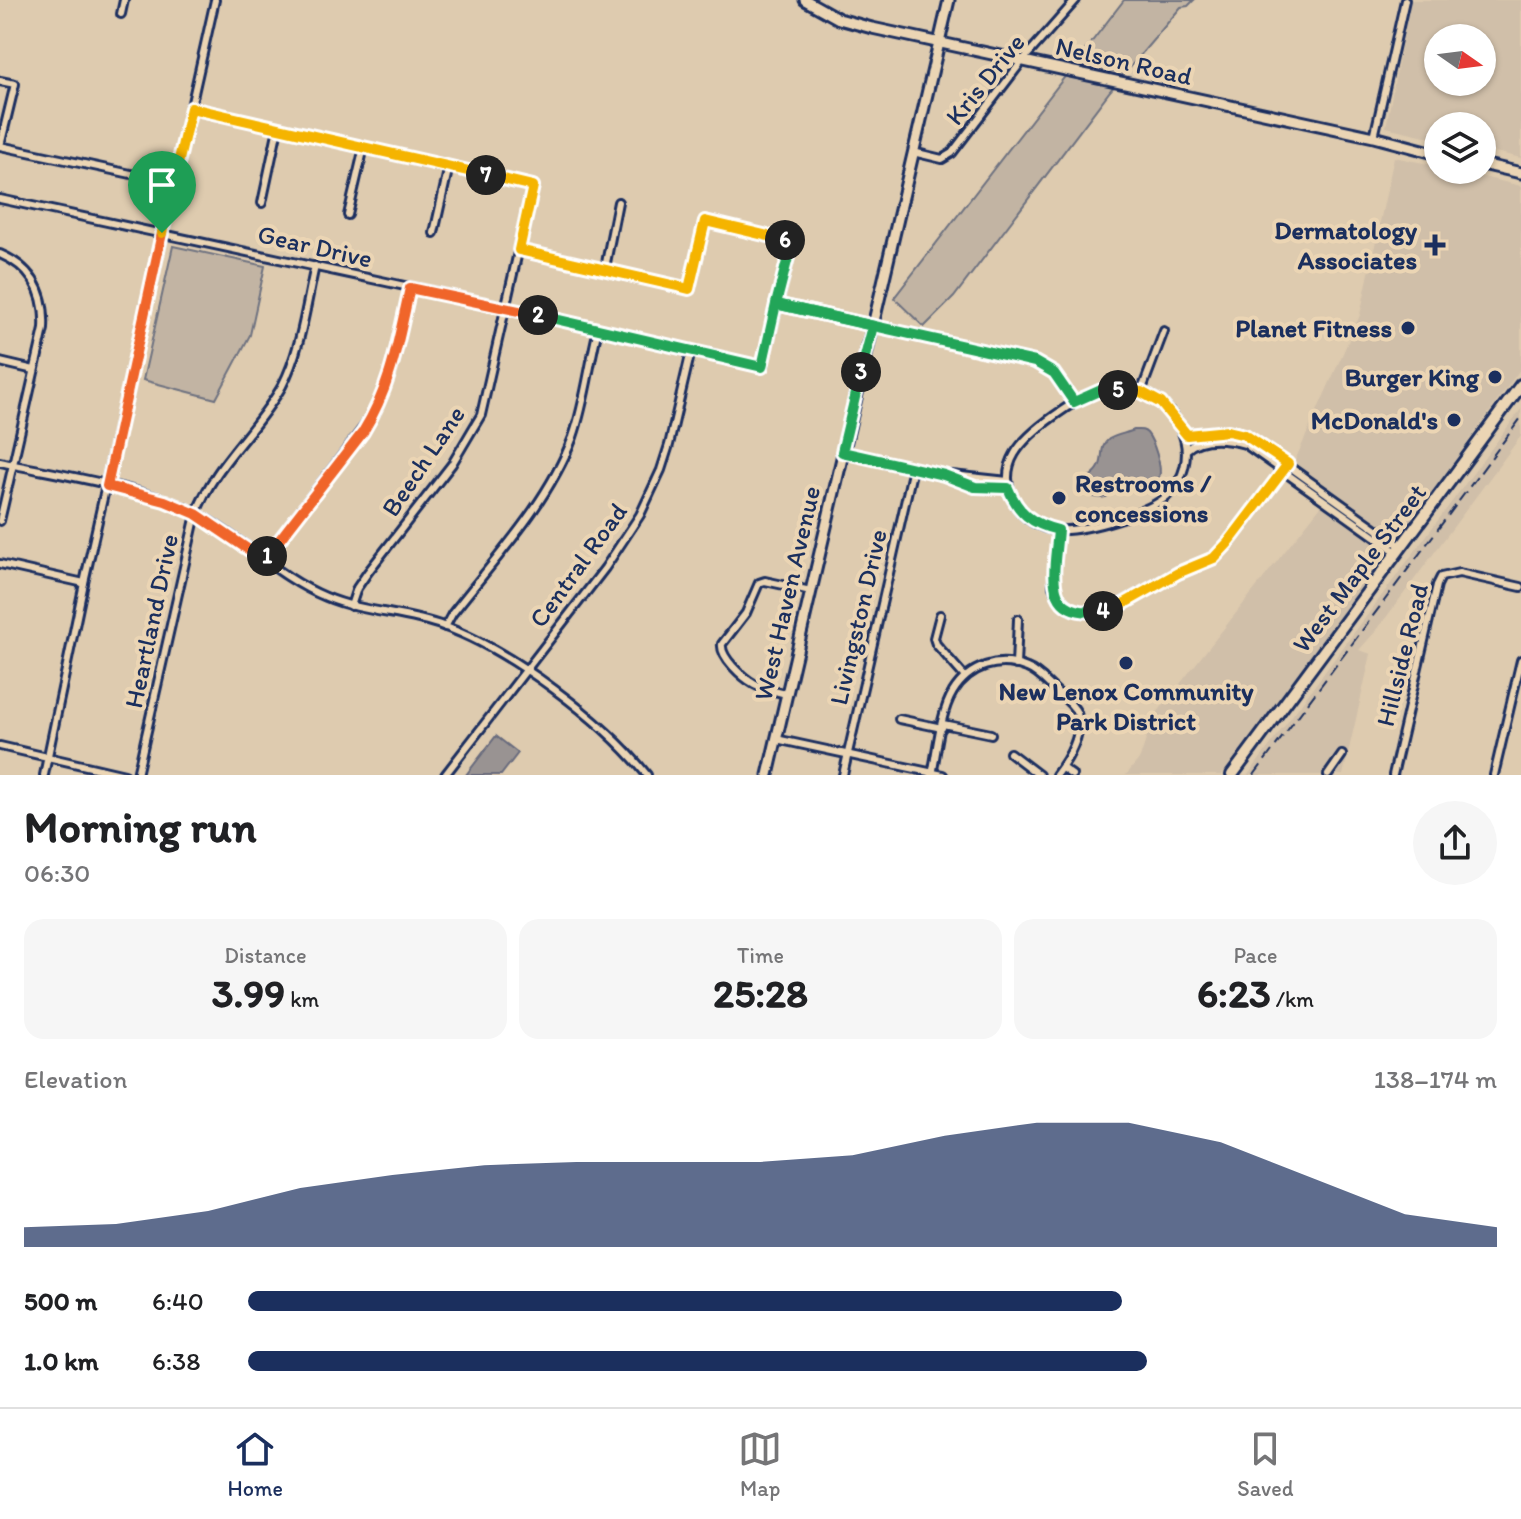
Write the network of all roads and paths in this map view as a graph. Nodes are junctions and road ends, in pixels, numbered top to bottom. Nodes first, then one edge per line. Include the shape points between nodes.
1 (124, 0) edge
2 (215, 0) edge
3 (805, 0) edge
4 (949, 0) edge
5 (1076, 0) edge
6 (1405, 0) edge
7 (121, 14) dead end
8 (939, 42) junction
9 (1023, 60) junction
10 (0, 81) edge
11 (191, 108) junction
12 (278, 128) junction
13 (1374, 137) junction
14 (0, 146) edge
15 (364, 147) junction
16 (1424, 150) edge
17 (913, 152) junction
18 (449, 166) junction
19 (1496, 167) edge
20 (1521, 173) edge
21 (173, 183) junction
22 (0, 199) edge
23 (618, 202) dead end
24 (262, 203) dead end
25 (348, 215) dead end
26 (162, 233) junction
27 (434, 233) dead end
28 (519, 250) junction
29 (0, 254) edge
30 (315, 266) junction
31 (605, 268) junction
32 (410, 288) junction
33 (776, 304) junction
34 (507, 308) junction
35 (873, 326) junction
36 (598, 329) junction
37 (1164, 331) dead end
38 (691, 351) junction
39 (0, 362) edge
40 (34, 370) junction
41 (1521, 385) edge
42 (1141, 392) junction
43 (1074, 402) junction
44 (1183, 433) junction
45 (1186, 450) junction
46 (842, 452) junction
47 (0, 462) edge
48 (13, 465) junction
49 (1286, 467) junction
50 (913, 468) junction
51 (1008, 484) junction
52 (107, 486) junction
53 (196, 514) junction
54 (0, 521) edge
55 (1058, 530) junction
56 (1400, 550) junction
57 (264, 560) junction
58 (0, 564) edge
59 (84, 583) junction
60 (1521, 587) edge
61 (811, 591) junction
62 (351, 606) junction
63 (940, 615) dead end
64 (1018, 619) dead end
65 (445, 627) junction
66 (1521, 660) edge
67 (1016, 665) junction
68 (526, 670) junction
69 (965, 677) junction
70 (786, 694) junction
71 (899, 719) dead end
72 (943, 726) junction
73 (991, 734) dead end
74 (776, 739) junction
75 (0, 746) edge
76 (1010, 753) dead end
77 (847, 755) junction
78 (1342, 755) dead end
79 (47, 758) junction
80 (1062, 768) junction
81 (932, 774) edge
82 (44, 775) edge
83 (125, 775) edge
84 (137, 775) edge
85 (445, 775) edge
86 (647, 775) edge
87 (768, 775) edge
88 (843, 775) edge
89 (943, 775) edge
90 (1039, 775) edge
91 (1056, 775) edge
92 (1072, 775) edge
93 (1232, 775) edge
94 (1328, 775) edge
95 (1393, 775) edge
96 (1494, 775) edge

1 - 7 street
2 - 11 street
3 - 8 street, Nelson Road via 839,19
4 - 8 street, West Haven Avenue
5 - 9 street, Kris Drive
6 - 13 street
8 - 9 street, Nelson Road
8 - 17 street, West Haven Avenue
9 - 13 street, Nelson Road
9 - 17 street, Kris Drive via 952,153 942,159
10 - 14 street via 15,84
11 - 12 street
11 - 21 street
12 - 15 street
12 - 24 street
13 - 16 street, Nelson Road
14 - 21 street
15 - 18 street
15 - 25 street
17 - 35 street, West Haven Avenue
18 - 27 street
18 - 28 street, Beech Lane via 533,186
19 - 20 street
21 - 26 street
22 - 26 street, Gear Drive
23 - 31 street
26 - 30 street, Gear Drive
26 - 52 street
28 - 31 street
28 - 34 street, Beech Lane
29 - 40 street via 22,266 38,286 45,313
30 - 32 street, Gear Drive
30 - 53 street, Heartland Drive via 283,384 213,477
31 - 33 street via 689,289 705,221 792,242
32 - 34 street, Gear Drive
32 - 57 street via 391,371 375,412
33 - 35 street
33 - 38 street, Gear Drive via 762,367
34 - 36 street, Gear Drive
34 - 62 street, Beech Lane via 475,426 368,572
35 - 43 street via 1035,362 1054,373
35 - 46 street, West Haven Avenue
36 - 38 street, Gear Drive
36 - 65 street via 577,424 555,475
37 - 42 street
38 - 68 street, Central Road via 669,445 640,515
39 - 40 street
40 - 48 street
41 - 56 main road, West Maple Street
42 - 43 street via 1101,390
42 - 44 street via 1161,403
43 - 51 street via 1021,443 1012,457
44 - 45 street
44 - 49 street via 1245,435
45 - 49 street via 1197,442 1229,440
45 - 55 street via 1186,467 1178,482 1156,505 1088,527
46 - 50 street
46 - 61 street, West Haven Avenue
47 - 48 street
48 - 52 street
48 - 54 street
49 - 55 street via 1214,558 1112,609 1071,609 1059,598 1053,587
49 - 56 street
50 - 51 street
50 - 77 street, Livingston Drive
51 - 55 street via 1028,519
52 - 53 street
52 - 59 street
53 - 57 street
53 - 84 street, Heartland Drive
56 - 93 main road, West Maple Street
57 - 62 street via 324,597
58 - 59 street
59 - 79 street
60 - 95 street, Hillside Road via 1459,573 1441,577
61 - 70 street, West Haven Avenue
61 - 70 street via 759,583 746,613 722,644 723,654 746,678
62 - 65 street
63 - 69 street via 936,644
64 - 67 street
65 - 68 street
66 - 96 street
67 - 69 street via 991,662
67 - 80 street via 1031,669 1077,713 1072,749
68 - 85 street, Central Road
68 - 86 street via 612,735
69 - 72 street via 947,703
70 - 74 street, West Haven Avenue
71 - 72 street
72 - 73 street
72 - 81 street
74 - 77 street
74 - 87 street, West Haven Avenue
75 - 79 street
76 - 90 street
77 - 81 street
77 - 88 street, Livingston Drive
78 - 94 street
79 - 82 street
79 - 83 street
80 - 91 street
80 - 92 street
81 - 89 street

